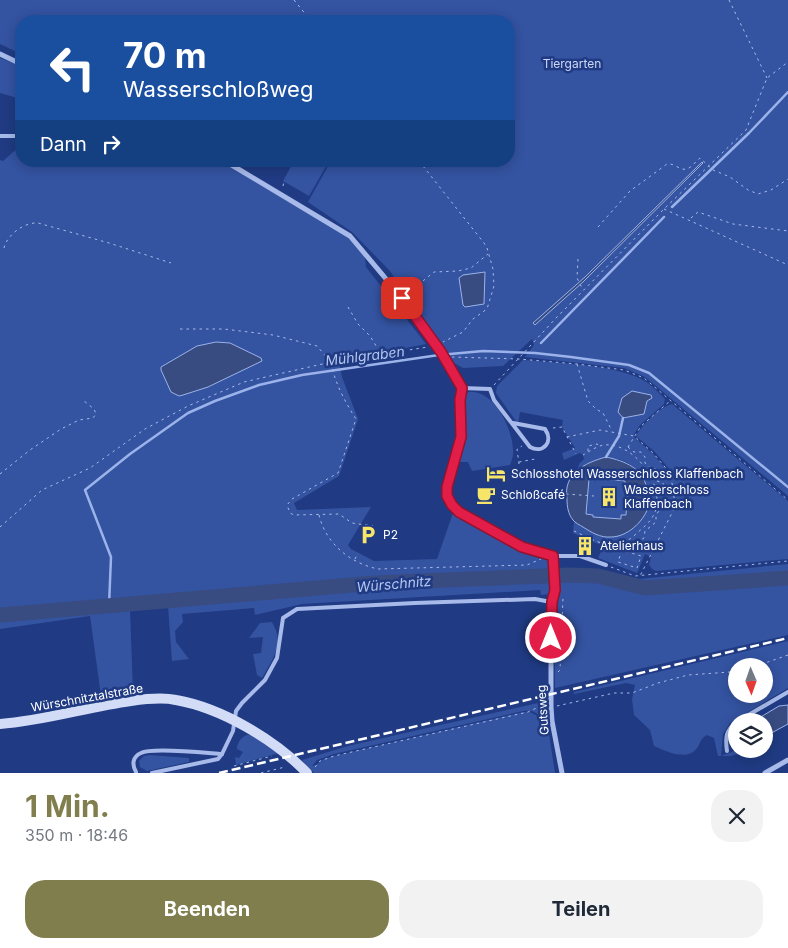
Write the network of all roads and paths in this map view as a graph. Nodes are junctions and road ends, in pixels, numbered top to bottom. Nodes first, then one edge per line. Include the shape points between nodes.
1 (294, 0) edge
2 (729, 0) edge
3 (306, 15) edge
4 (0, 54) edge
5 (15, 61) edge
6 (788, 62) edge
7 (767, 78) junction
8 (0, 136) edge
9 (15, 136) edge
10 (710, 166) junction
11 (235, 167) edge
12 (424, 167) edge
13 (788, 178) edge
14 (664, 209) junction
15 (690, 218) dead end
16 (598, 227) dead end
17 (788, 231) edge
18 (4, 248) dead end
19 (489, 253) junction
20 (578, 260) dead end
21 (170, 263) dead end
22 (788, 265) edge
23 (584, 290) junction
24 (402, 298) junction
25 (348, 308) dead end
26 (180, 329) dead end
27 (436, 346) junction
28 (378, 349) dead end
29 (443, 354) junction
30 (519, 359) junction
31 (328, 360) dead end
32 (331, 362) junction
33 (577, 364) junction
34 (462, 388) junction
35 (490, 389) junction
36 (671, 400) junction
37 (84, 401) dead end
38 (512, 423) junction
39 (545, 429) junction
40 (612, 432) junction
41 (634, 436) junction
42 (567, 437) junction
43 (527, 443) junction
44 (600, 446) junction
45 (628, 447) junction
46 (626, 450) junction
47 (589, 452) junction
48 (576, 454) dead end
49 (583, 455) dead end
50 (536, 459) dead end
51 (0, 474) edge
52 (566, 494) dead end
53 (594, 496) dead end
54 (647, 500) dead end
55 (788, 500) edge
56 (658, 501) junction
57 (319, 514) junction
58 (373, 526) dead end
59 (0, 527) edge
60 (574, 530) dead end
61 (628, 541) junction
62 (622, 543) junction
63 (622, 550) junction
64 (358, 553) dead end
65 (551, 555) junction
66 (354, 560) junction
67 (788, 561) edge
68 (606, 566) joint
69 (640, 576) junction
70 (555, 590) junction
71 (552, 602) junction
72 (788, 655) edge
73 (773, 660) edge
74 (728, 672) edge
75 (551, 675) junction
76 (788, 692) edge
77 (551, 705) junction
78 (752, 713) edge
79 (235, 721) junction
80 (0, 724) edge
81 (728, 729) edge
82 (726, 751) dead end
83 (286, 753) junction
84 (222, 754) junction
85 (788, 760) edge
86 (298, 764) junction
87 (234, 766) dead end
88 (310, 772) edge
89 (136, 773) edge
90 (152, 773) edge
91 (261, 773) edge
92 (562, 773) edge
93 (765, 773) edge

1 - 3 path
2 - 7 path
4 - 5 street
6 - 7 path
7 - 10 path via 746,130
8 - 9 lane
10 - 13 path via 758,194 768,192
10 - 14 path
10 - 16 path via 700,158 686,169 665,165 627,194
11 - 24 street via 350,236
12 - 19 path
14 - 22 path
14 - 23 path
15 - 17 path via 698,212 736,225
18 - 21 path via 9,237 22,227 38,223
19 - 24 path via 471,268 434,272
19 - 27 path via 494,286 487,309 473,319 464,332
20 - 23 path via 577,278
23 - 30 path
24 - 27 street
25 - 28 path
26 - 31 path via 224,329 273,335 316,346
27 - 29 street
27 - 32 path
29 - 30 path
29 - 34 street
30 - 33 path
30 - 35 path
32 - 57 path via 333,374 356,419 338,473 287,505 294,515
32 - 59 path via 244,382 188,406 145,429 90,468 42,490
33 - 36 path via 624,370 644,378
33 - 40 path via 588,401 603,413
34 - 35 lane
34 - 65 street via 461,437 447,496 459,512 522,547
35 - 38 lane via 494,400
36 - 41 path
36 - 55 path
37 - 51 path via 95,411 93,418 79,420 61,429
38 - 39 lane
38 - 43 lane
39 - 42 path via 562,427
39 - 43 lane via 549,438 546,447 535,450
40 - 41 path
40 - 42 path via 600,430
41 - 45 path
41 - 69 path via 670,473 675,502 668,524
42 - 48 path
43 - 50 path via 517,449 519,463
44 - 46 path via 618,446
44 - 47 path
44 - 47 path via 588,446
45 - 46 path
45 - 56 path via 634,452 641,452 645,463 655,468 664,489 659,492
46 - 56 path via 650,475
47 - 49 path
52 - 53 path
54 - 56 path
56 - 61 path via 648,524
56 - 61 path via 661,508 656,522 645,531 644,538 636,544
57 - 58 path via 339,514 352,523
57 - 66 path via 327,537
60 - 62 path via 610,545
61 - 62 path
62 - 63 path
63 - 63 path via 641,556 637,568 618,562
64 - 66 path
65 - 66 path via 527,565 390,569 366,566
65 - 68 lane via 580,556
65 - 70 street, Gutsweg
67 - 69 path
68 - 69 path
70 - 71 street, Gutsweg
70 - 75 path via 563,598 563,633 560,670
71 - 75 street, Gutsweg
71 - 79 lane via 541,599 297,609 284,618 277,658 265,680 236,711
72 - 73 path
74 - 77 path via 678,676 632,693 614,693
75 - 77 street, Gutsweg
76 - 78 lane
77 - 88 path via 334,756 316,764
77 - 92 street, Gutsweg
79 - 80 main road, Würschnitztalstraße via 196,704 153,699
79 - 83 main road, Würschnitztalstraße
79 - 84 lane
81 - 82 lane
83 - 86 main road, Würschnitztalstraße
83 - 87 path
84 - 89 lane via 141,753 133,762
84 - 90 lane via 212,761
85 - 93 street
86 - 88 main road, Würschnitztalstraße
86 - 91 path

